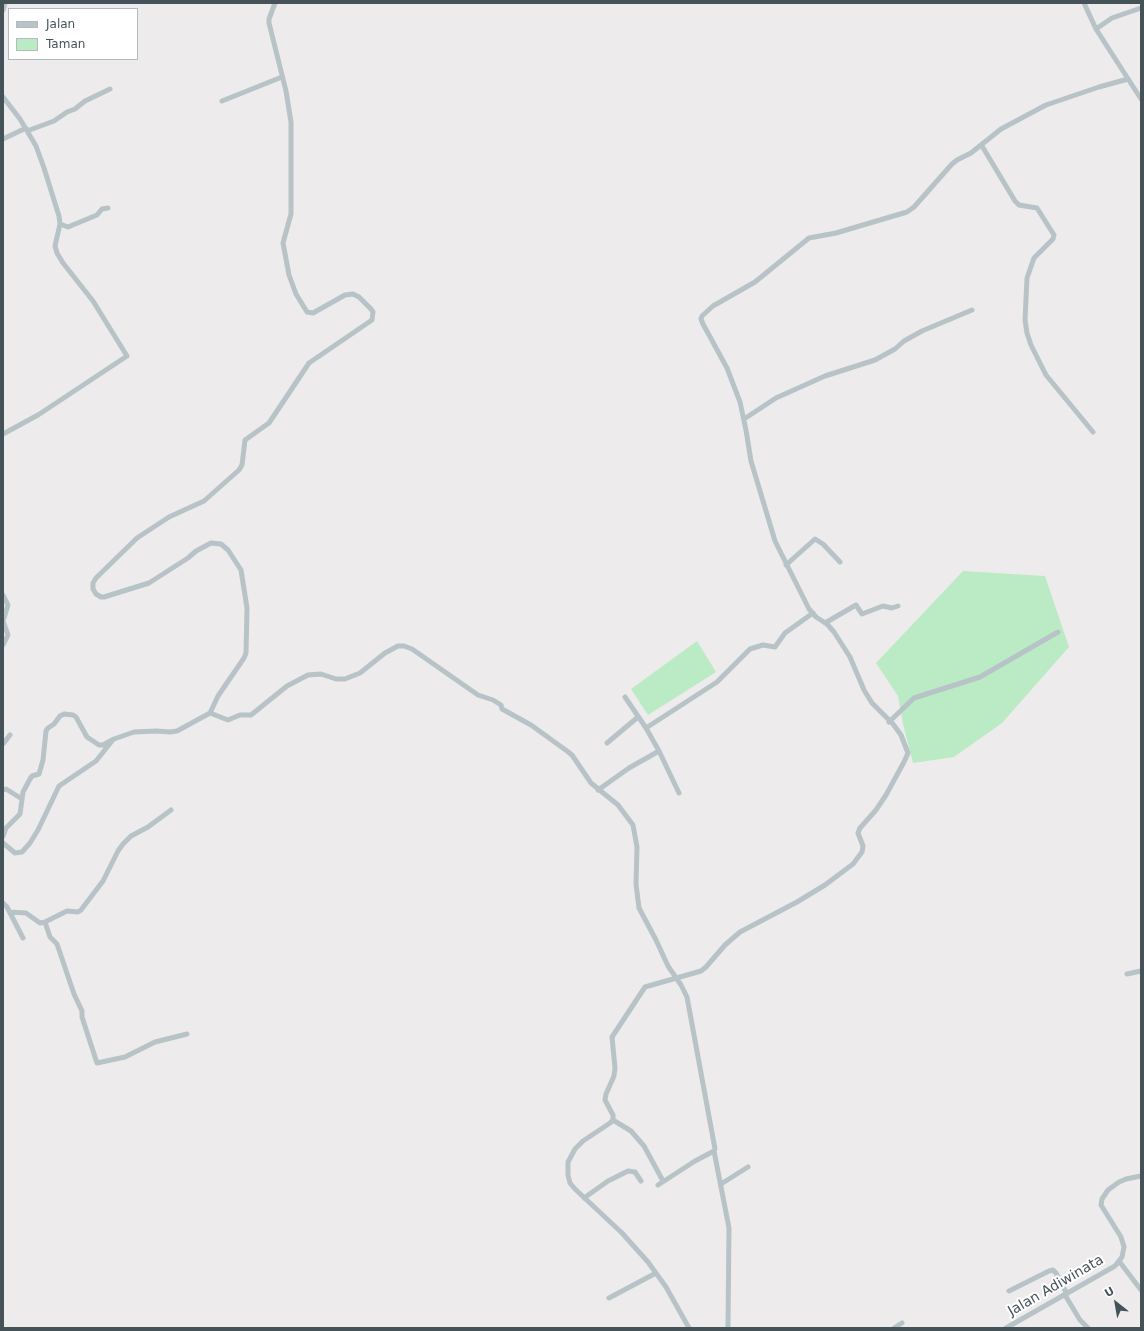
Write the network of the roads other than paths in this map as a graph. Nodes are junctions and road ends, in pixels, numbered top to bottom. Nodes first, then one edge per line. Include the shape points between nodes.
1 (5, 3) edge
2 (275, 3) edge
3 (1084, 3) edge
4 (1141, 8) edge
5 (3, 10) edge
6 (1096, 28) junction
7 (282, 77) junction
8 (1128, 79) junction
9 (110, 89) dead end
10 (3, 97) edge
11 (1141, 99) edge
12 (222, 101) dead end
13 (26, 130) junction
14 (3, 139) edge
15 (982, 146) junction
16 (108, 208) dead end
17 (60, 224) junction
18 (972, 310) dead end
19 (744, 419) junction
20 (1093, 432) dead end
21 (3, 434) edge
22 (840, 562) dead end
23 (786, 564) junction
24 (3, 595) edge
25 (898, 606) dead end
26 (813, 613) junction
27 (825, 623) junction
28 (1058, 632) dead end
29 (3, 644) edge
30 (625, 697) dead end
31 (210, 713) junction
32 (638, 716) junction
33 (889, 722) junction
34 (646, 728) junction
35 (10, 735) dead end
36 (114, 739) junction
37 (606, 743) dead end
38 (3, 744) edge
39 (659, 751) junction
40 (3, 790) edge
41 (598, 790) junction
42 (679, 793) dead end
43 (22, 799) junction
44 (171, 810) dead end
45 (3, 836) edge
46 (3, 843) edge
47 (3, 903) edge
48 (10, 912) junction
49 (45, 922) junction
50 (23, 938) dead end
51 (1141, 971) edge
52 (1127, 974) dead end
53 (677, 978) junction
54 (187, 1034) dead end
55 (613, 1120) junction
56 (714, 1151) junction
57 (748, 1167) dead end
58 (1141, 1176) edge
59 (641, 1181) dead end
60 (663, 1182) junction
61 (721, 1184) junction
62 (658, 1185) dead end
63 (584, 1198) junction
64 (1119, 1261) junction
65 (656, 1273) junction
66 (1141, 1290) edge
67 (1009, 1291) dead end
68 (1066, 1294) junction
69 (609, 1298) dead end
70 (902, 1324) dead end
71 (689, 1328) edge
72 (728, 1328) edge
73 (894, 1328) edge
74 (1006, 1328) edge
75 (1088, 1328) edge

1 - 5 street
2 - 7 street via 269,23
3 - 6 street
4 - 6 street via 1112,18
6 - 8 street
7 - 12 street
7 - 31 street via 291,122 291,217 283,243 295,291 304,308 311,313 345,295 356,295 373,312 372,320 309,363 270,423 245,440 239,470 204,500 169,517 137,538 93,584 96,594 104,597 149,583 211,543 221,544 228,550 241,570 247,608 246,653
8 - 11 street
8 - 15 street via 1036,110 1001,129
9 - 13 street via 54,121
10 - 13 street
13 - 14 street
13 - 17 street via 36,146 44,168
15 - 19 street via 952,164 907,212 836,233 809,238 755,282 713,306 702,316 703,324 727,368
15 - 20 street via 1015,201 1020,205 1037,208 1054,235 1034,258 1027,278 1027,333 1046,375
16 - 17 street via 68,227
17 - 21 street via 55,241 57,253 93,301 127,356 38,415
18 - 19 street via 916,334 875,360 825,376 776,398
19 - 23 street via 759,492 775,542
22 - 23 street via 815,539
23 - 26 street
24 - 29 street via 8,605 4,621 8,635
25 - 27 street via 883,606 862,614 856,605
26 - 27 street
26 - 34 street via 785,633 775,646 763,645 750,649 717,682
27 - 33 street via 850,657 872,703
28 - 33 street via 980,677 912,699
30 - 32 street
31 - 36 street via 177,731 134,732
31 - 41 street via 228,720 251,716 288,686 308,675 320,674 345,679 360,672 390,650 404,646 412,648 478,695 493,700 501,705 502,709 555,741 572,755
32 - 34 street
32 - 37 street
33 - 53 street via 901,735 908,753 886,795 858,832 863,846 858,858 825,885 740,932 701,971
34 - 39 street
35 - 38 street
36 - 43 street via 99,745 87,737 74,715 66,713 60,716 46,731 40,774 32,776
36 - 46 street via 96,761 59,786 38,830 25,850 15,853
39 - 41 street
39 - 42 street
40 - 43 street via 6,789
41 - 53 street via 618,806 634,825 639,908 668,966
43 - 45 street via 20,814 6,828
44 - 49 street via 123,844 103,881 81,910 67,911
47 - 48 street
48 - 49 street via 26,913 40,923
48 - 50 street
49 - 54 street via 50,937 57,944 82,1011 97,1063 124,1057 155,1042
51 - 52 street
53 - 55 street via 646,987 612,1037 615,1068 605,1100
53 - 56 street via 687,997
55 - 60 street via 631,1131 640,1142
55 - 63 street via 583,1141 571,1154 568,1162 570,1183
56 - 60 street
56 - 61 street
57 - 61 street
58 - 64 street, Jalan Adiwinata via 1119,1182 1108,1190 1102,1199 1101,1205 1123,1242 1124,1252
59 - 63 street via 635,1172 628,1170
60 - 62 street
61 - 72 street via 730,1228
63 - 65 street via 622,1232
64 - 66 street
64 - 68 street, Jalan Adiwinata via 1110,1270
65 - 69 street
65 - 71 street
67 - 68 street via 1053,1270
68 - 74 street, Jalan Adiwinata
68 - 75 street via 1080,1320
70 - 73 street

